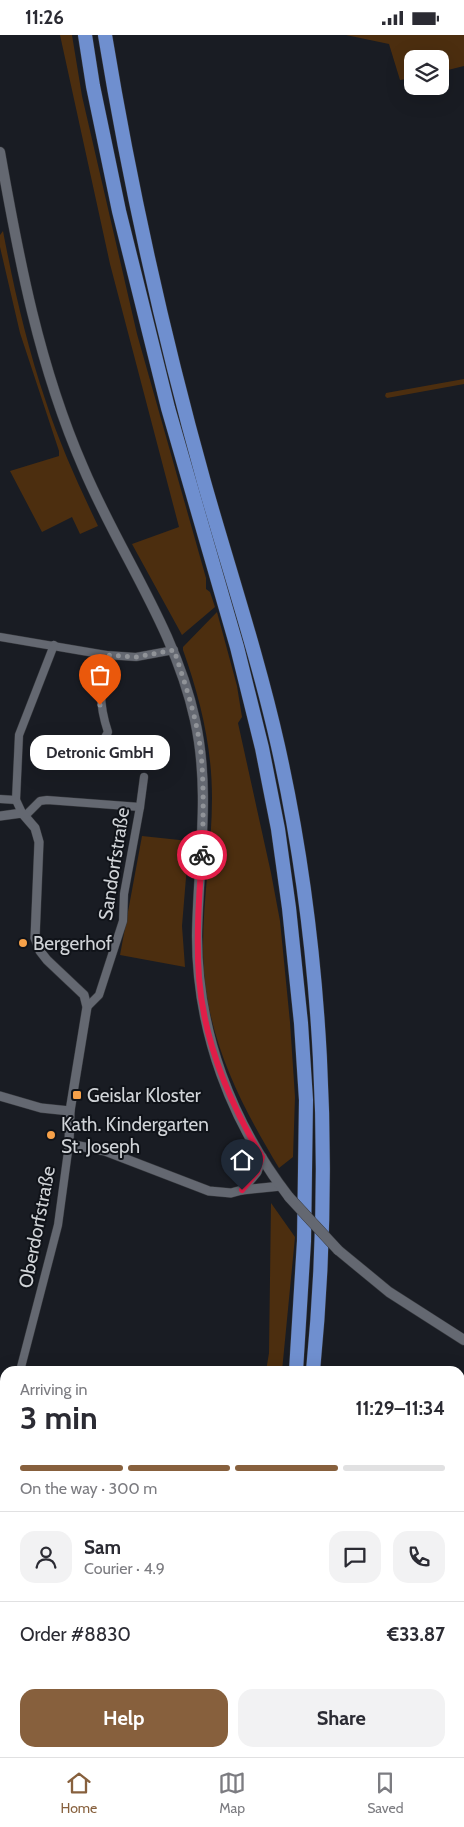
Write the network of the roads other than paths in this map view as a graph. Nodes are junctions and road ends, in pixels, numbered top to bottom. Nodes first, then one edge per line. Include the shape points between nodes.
1 (85, 35) edge
2 (106, 35) edge
3 (0, 152) edge
4 (0, 637) edge
5 (54, 645) junction
6 (174, 650) junction
7 (106, 655) junction
8 (101, 745) dead end
9 (144, 777) dead end
10 (0, 799) edge
11 (16, 800) junction
12 (140, 807) junction
13 (24, 814) junction
14 (0, 815) edge
15 (86, 1007) junction
16 (0, 1096) edge
17 (70, 1111) junction
18 (69, 1143) junction
19 (262, 1157) junction
20 (281, 1186) junction
21 (242, 1190) junction
22 (464, 1340) edge
23 (21, 1366) edge
24 (296, 1366) edge
25 (313, 1366) edge

1 - 24 highway via 121,221 168,408 236,647 262,748 278,829 301,1023 306,1100 304,1241
2 - 25 highway via 154,288 276,738 302,887 318,1025 322,1136 320,1276
3 - 6 main road via 20,265 45,366 60,410 84,470
4 - 5 street
5 - 7 street
5 - 11 street via 19,735
6 - 7 street via 136,657
6 - 19 main road via 195,720 202,764 204,810 197,936 205,1022 217,1068 243,1125
7 - 8 street via 100,695 108,732
9 - 12 street, Sandorfstraße
10 - 11 street
11 - 13 street
12 - 13 street via 47,800 40,801
12 - 15 street, Sandorfstraße via 124,894 123,921 100,995
13 - 14 street
13 - 15 street via 35,828 39,842 36,938 40,951 84,995
15 - 17 street, Oberdorfstraße
16 - 17 street via 41,1108
17 - 18 street, Oberdorfstraße
18 - 21 street via 105,1151 209,1191 231,1193
18 - 23 street, Oberdorfstraße via 58,1225
19 - 20 main road
19 - 21 street via 257,1172
20 - 21 street
20 - 22 main road, bridge via 338,1250 389,1292

